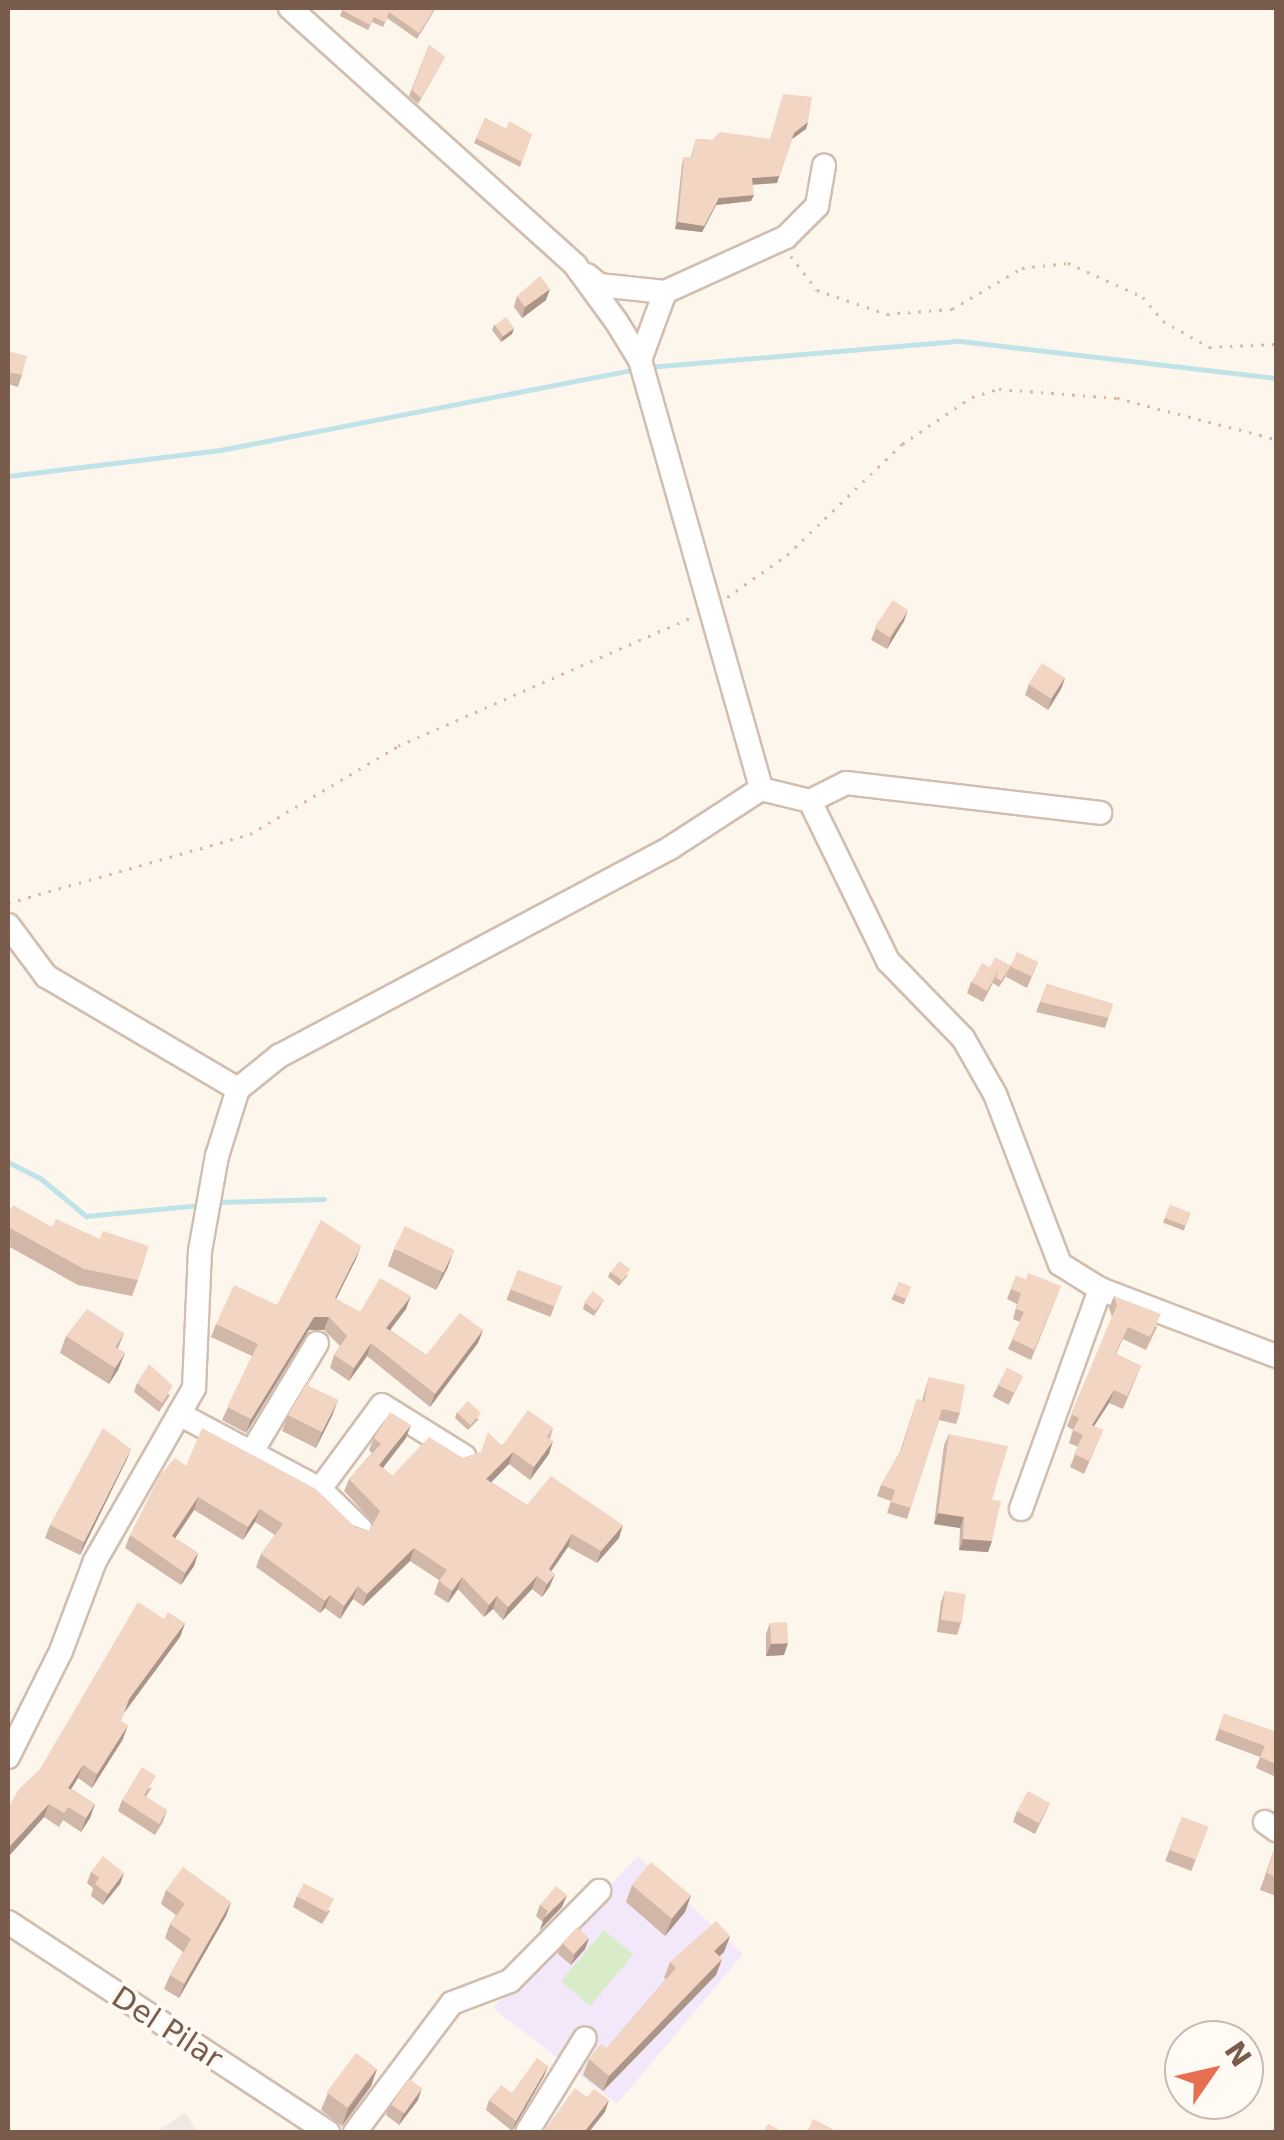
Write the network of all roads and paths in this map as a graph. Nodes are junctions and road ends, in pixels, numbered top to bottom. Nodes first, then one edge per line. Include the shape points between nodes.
1 (290, 8) edge
2 (824, 166) dead end
3 (786, 237) junction
4 (575, 265) junction
5 (665, 292) junction
6 (1276, 344) edge
7 (640, 360) junction
8 (1276, 439) edge
9 (714, 608) junction
10 (761, 790) junction
11 (810, 801) junction
12 (1100, 812) dead end
13 (8, 903) edge
14 (8, 925) edge
15 (238, 1089) junction
16 (1100, 1290) junction
17 (316, 1343) dead end
18 (1276, 1356) edge
19 (179, 1414) junction
20 (251, 1453) junction
21 (464, 1456) edge
22 (320, 1489) junction
23 (1021, 1509) dead end
24 (361, 1529) edge
25 (8, 1757) edge
26 (599, 1891) dead end
27 (8, 1922) edge
28 (585, 2038) dead end
29 (328, 2132) edge
30 (355, 2132) edge
31 (526, 2132) edge

1 - 4 street
2 - 3 street via 818,206
3 - 5 street
3 - 6 path via 787,252 817,290 886,314 952,308 1022,268 1068,263 1143,298 1163,321 1209,347
4 - 5 street via 599,285
4 - 7 street
5 - 7 street
7 - 9 street
8 - 9 path via 1117,398 986,393 902,444 787,555
9 - 10 street
9 - 13 path via 398,746 250,834
10 - 11 street
10 - 15 street via 670,848 279,1056
11 - 12 street via 846,783
11 - 16 street via 888,961 963,1038 995,1094 1060,1264
14 - 15 street via 46,976
15 - 19 street via 217,1156 200,1251 194,1388
16 - 18 street
16 - 23 street
17 - 20 street
19 - 20 street
19 - 25 street via 94,1561 61,1650
20 - 22 street
21 - 22 street via 382,1405
22 - 24 street
26 - 30 street via 510,1981 452,2003
27 - 29 street, Del Pilar
28 - 31 street

